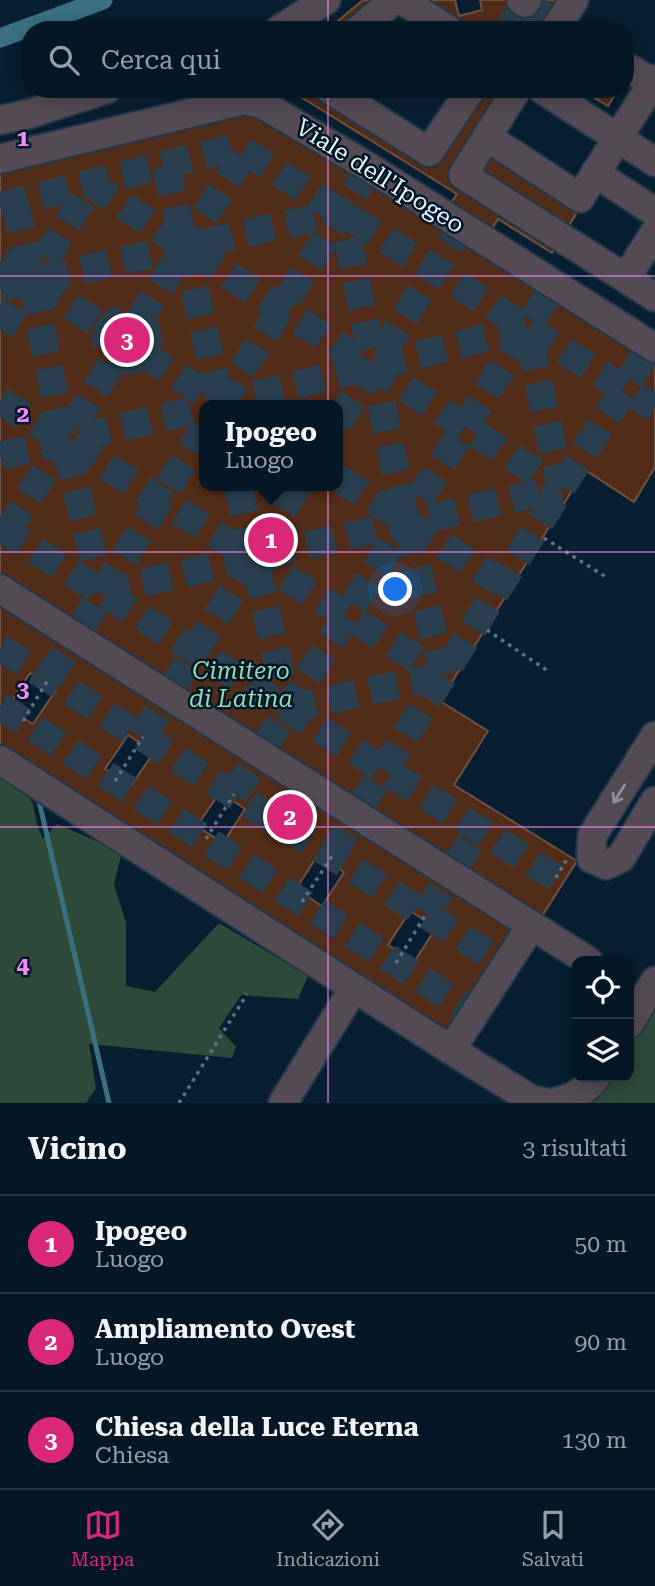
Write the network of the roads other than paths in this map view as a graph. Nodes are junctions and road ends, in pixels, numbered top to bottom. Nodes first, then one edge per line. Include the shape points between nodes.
1 (326, 0) edge
2 (394, 0) edge
3 (402, 0) edge
4 (520, 0) edge
5 (527, 0) edge
6 (574, 0) edge
7 (293, 21) edge
8 (369, 21) edge
9 (435, 21) edge
10 (564, 21) edge
11 (634, 71) edge
12 (654, 82) edge
13 (79, 98) edge
14 (237, 98) edge
15 (253, 98) edge
16 (343, 98) edge
17 (465, 98) edge
18 (511, 98) edge
19 (556, 98) edge
20 (646, 116) edge
21 (0, 120) edge
22 (487, 137) junction
23 (618, 138) junction
24 (0, 159) edge
25 (655, 162) edge
26 (595, 173) junction
27 (655, 212) edge
28 (655, 232) edge
29 (626, 278) junction
30 (655, 297) edge
31 (655, 348) edge
32 (0, 589) edge
33 (655, 736) edge
34 (0, 760) edge
35 (655, 801) edge
36 (531, 926) junction
37 (580, 956) edge
38 (655, 974) edge
39 (634, 977) edge
40 (655, 981) edge
41 (354, 988) junction
42 (632, 1019) edge
43 (451, 1050) junction
44 (592, 1082) edge
45 (283, 1103) edge
46 (550, 1103) edge

1 - 7 lane
2 - 8 lane
3 - 9 lane
4 - 5 lane
6 - 10 lane
11 - 12 lane
12 - 20 lane
13 - 21 lane
14 - 24 lane, Viale dell'Ipogeo
15 - 31 lane, Viale dell'Ipogeo
16 - 17 lane via 429,152
18 - 22 lane
19 - 23 lane
20 - 23 lane
22 - 26 lane via 580,198
22 - 29 lane via 463,175
23 - 25 lane
23 - 26 lane
26 - 27 lane
28 - 29 lane
29 - 30 lane
32 - 36 lane
33 -> 35 lane via 592,836 591,858 606,865 621,858
34 - 41 lane
36 - 37 lane
36 - 43 lane
38 - 39 lane
40 - 42 lane
41 - 43 lane
41 - 45 lane
43 - 46 lane via 531,1100
44 - 46 lane via 570,1099

